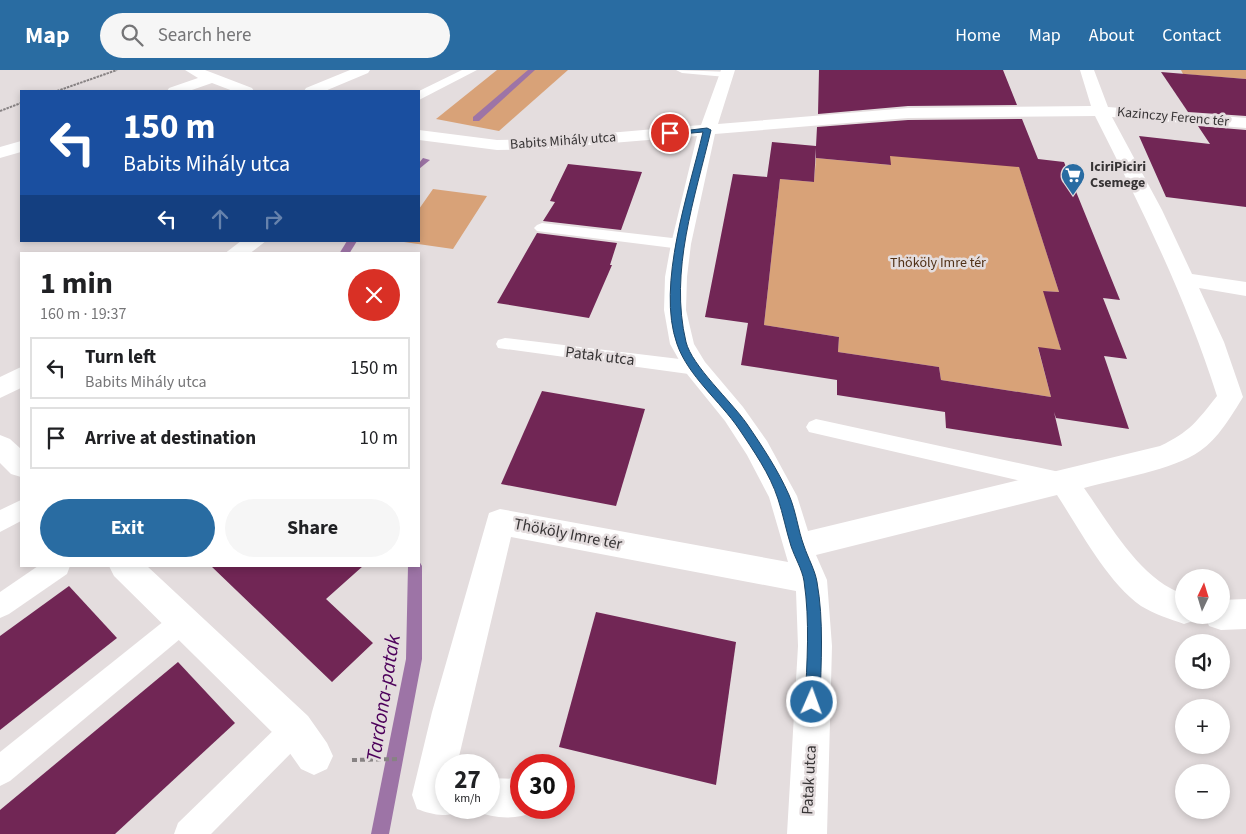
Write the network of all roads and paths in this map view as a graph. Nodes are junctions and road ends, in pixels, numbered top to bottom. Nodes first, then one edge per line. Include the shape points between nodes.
1 (117, 70) edge
2 (192, 70) edge
3 (363, 70) edge
4 (471, 70) edge
5 (682, 70) edge
6 (1087, 70) edge
7 (727, 72) edge
8 (211, 78) junction
9 (59, 90) edge
10 (178, 90) edge
11 (243, 90) edge
12 (314, 90) edge
13 (420, 96) edge
14 (20, 104) edge
15 (0, 111) edge
16 (1101, 111) junction
17 (1246, 123) edge
18 (707, 130) junction
19 (420, 135) edge
20 (20, 146) edge
21 (0, 153) edge
22 (542, 228) dead end
23 (254, 242) edge
24 (681, 244) junction
25 (237, 252) edge
26 (1183, 278) junction
27 (1246, 289) edge
28 (504, 344) dead end
29 (696, 368) junction
30 (20, 377) edge
31 (0, 389) edge
32 (816, 427) dead end
33 (0, 446) edge
34 (20, 465) edge
35 (1064, 482) junction
36 (20, 510) edge
37 (0, 522) edge
38 (797, 546) junction
39 (57, 567) edge
40 (126, 567) edge
41 (810, 580) junction
42 (0, 606) edge
43 (1175, 606) edge
44 (1246, 614) edge
45 (1230, 615) edge
46 (183, 621) junction
47 (295, 729) junction
48 (440, 754) edge
49 (330, 758) joint
50 (399, 759) dead end
51 (0, 771) edge
52 (435, 778) edge
53 (435, 795) edge
54 (189, 834) edge
55 (807, 834) edge

1 - 9 path
2 - 8 street
3 - 12 street
4 - 13 lane
5 - 7 lane
6 - 16 street
7 - 18 street, Patak utca
8 - 10 street
8 - 11 street
14 - 15 path
16 - 17 street, Kazinczy Ferenc tér
16 - 18 street via 908,113
16 - 26 street
18 - 19 street, Babits Mihály utca via 514,144
18 - 24 street, Patak utca
20 - 21 street
22 - 24 lane
23 - 25 street
24 - 29 street, Patak utca via 675,310 682,344
26 - 27 street
26 - 35 street via 1212,342 1230,397 1202,434 1190,444 1166,455
28 - 29 lane, Patak utca
29 - 38 street, Patak utca via 757,448 783,496
30 - 31 street
32 - 35 lane
33 - 34 street
35 - 38 street
35 - 43 street via 1122,563 1146,590
36 - 37 lane
38 - 41 street, Patak utca
39 - 42 lane
40 - 46 street
41 - 48 street, Thököly Imre tér via 500,522
41 - 55 street, Patak utca via 815,646
44 - 45 street
46 - 47 street
46 - 51 lane
47 - 49 street
47 - 54 lane
49 - 50 path
52 - 53 street, Thököly Imre tér via 431,795

